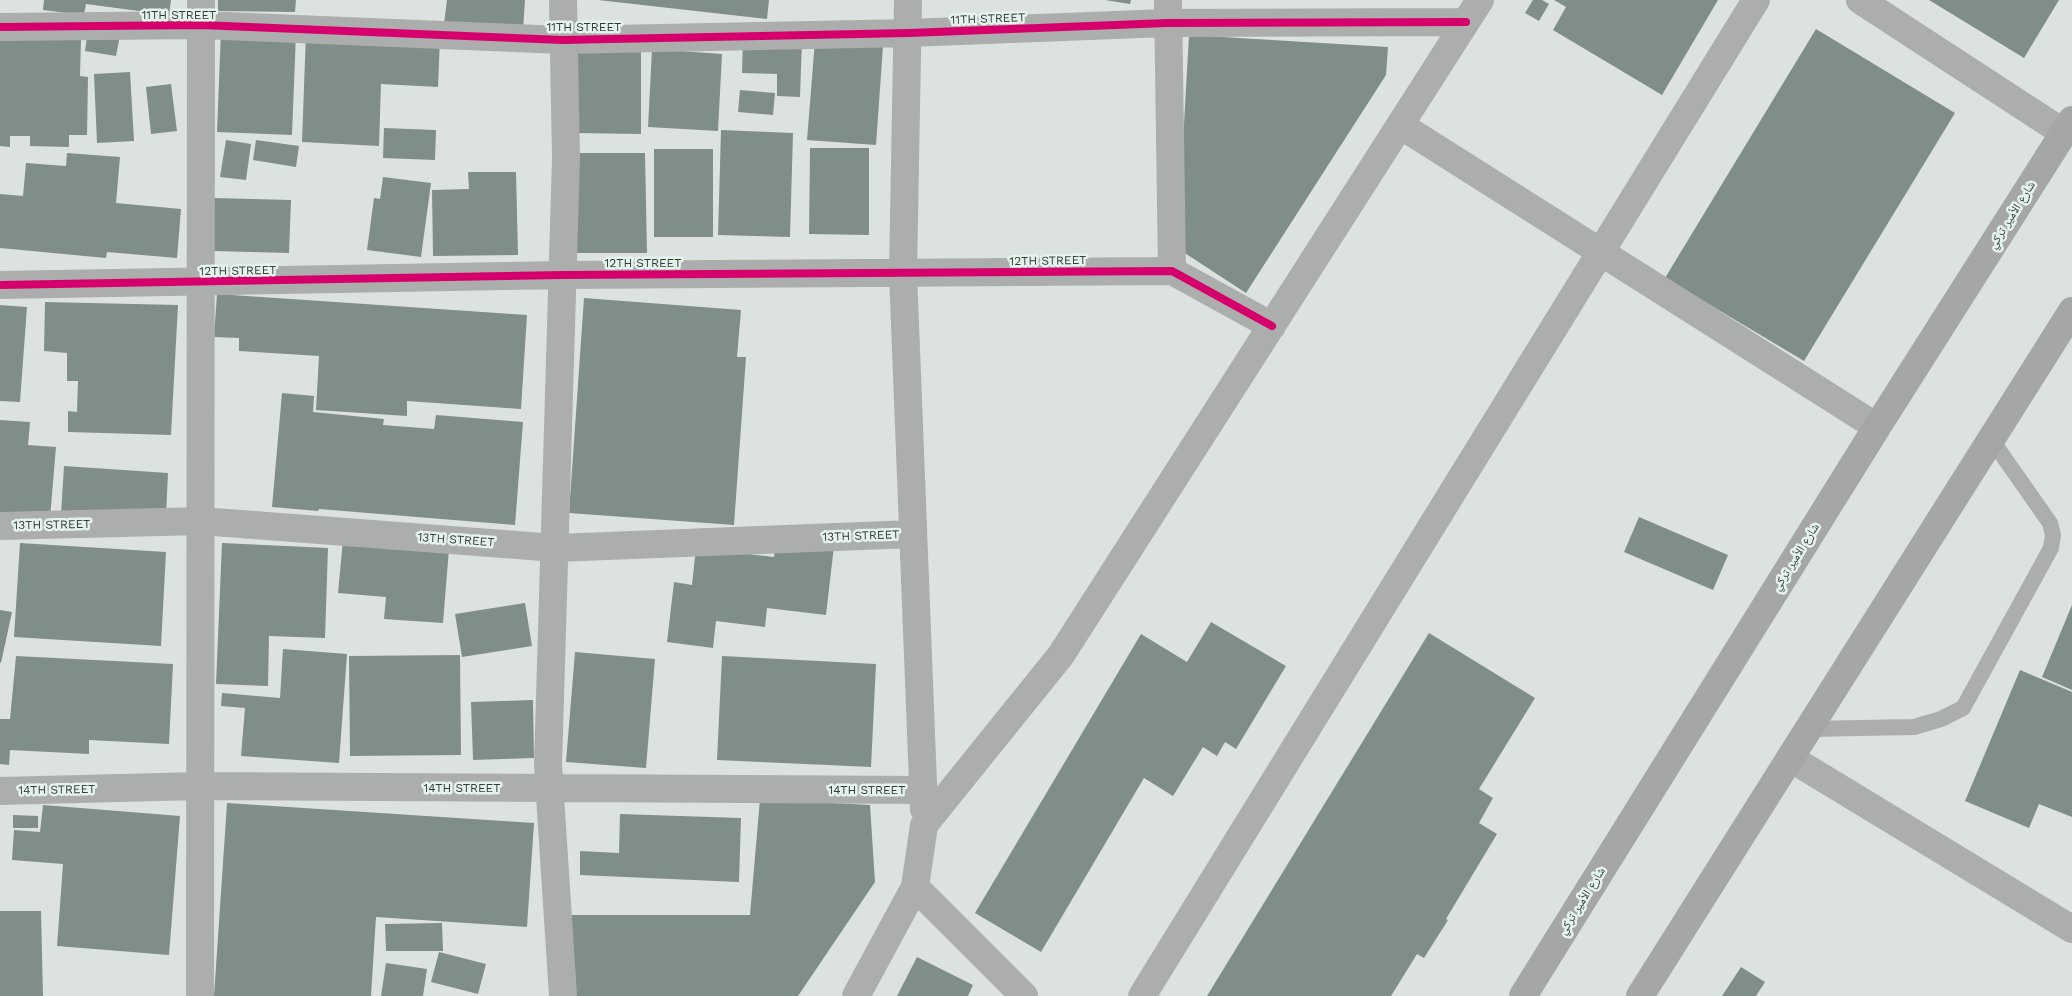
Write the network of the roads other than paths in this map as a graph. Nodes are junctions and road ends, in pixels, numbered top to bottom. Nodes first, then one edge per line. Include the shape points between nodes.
1 (563, 0) edge
2 (908, 0) edge
3 (1756, 0) edge
4 (1860, 0) edge
5 (1168, 11) edge
6 (1473, 11) edge
7 (201, 13) edge
8 (0, 26) edge
9 (909, 33) junction
10 (562, 40) junction
11 (1400, 125) junction
12 (2068, 127) edge
13 (1600, 252) junction
14 (1172, 271) junction
15 (903, 273) junction
16 (562, 275) junction
17 (202, 283) junction
18 (0, 285) edge
19 (2072, 312) edge
20 (1272, 326) junction
21 (1877, 427) junction
22 (1991, 439) junction
23 (201, 521) junction
24 (0, 526) edge
25 (913, 534) junction
26 (556, 548) junction
27 (1808, 729) junction
28 (1790, 758) junction
29 (199, 786) junction
30 (549, 789) junction
31 (923, 790) junction
32 (0, 791) edge
33 (924, 825) junction
34 (915, 886) junction
35 (2072, 929) edge
36 (200, 996) edge
37 (563, 996) edge
38 (856, 996) edge
39 (1024, 996) edge
40 (1142, 996) edge
41 (1523, 996) edge
42 (1640, 996) edge

1 - 10 street
2 - 9 street
3 - 13 street
4 - 12 street
5 - 6 street, 11TH STREET
5 - 9 street, 11TH STREET
5 - 14 street
6 - 11 street
7 - 8 street, 11TH STREET
7 - 10 street, 11TH STREET
7 - 17 street
9 - 10 street, 11TH STREET
9 - 15 street
10 - 16 street via 566,158
11 - 13 street
11 - 20 street
12 - 21 main road, شارع الأمير تركي
13 - 21 street
13 - 40 street
14 - 15 street, 12TH STREET
14 - 20 street, 12TH STREET
15 - 16 street, 12TH STREET
15 - 25 street
16 - 17 street, 12TH STREET
16 - 26 street
17 - 18 street, 12TH STREET
17 - 23 street
19 - 22 main road
20 - 33 street via 1061,655
21 - 41 main road, شارع الأمير تركي
22 - 27 main road
22 - 27 lane via 2050,523 2052,548 1963,708 1914,727
23 - 24 street, 13TH STREET
23 - 26 street, 13TH STREET
23 - 29 street
25 - 26 street, 13TH STREET
25 - 31 street
26 - 30 street
27 - 28 main road
28 - 35 street
28 - 42 main road
29 - 30 street, 14TH STREET
29 - 32 street, 14TH STREET
29 - 36 street
30 - 31 street, 14TH STREET
30 - 37 street
31 - 33 street
33 - 34 street
34 - 38 street
34 - 39 street

